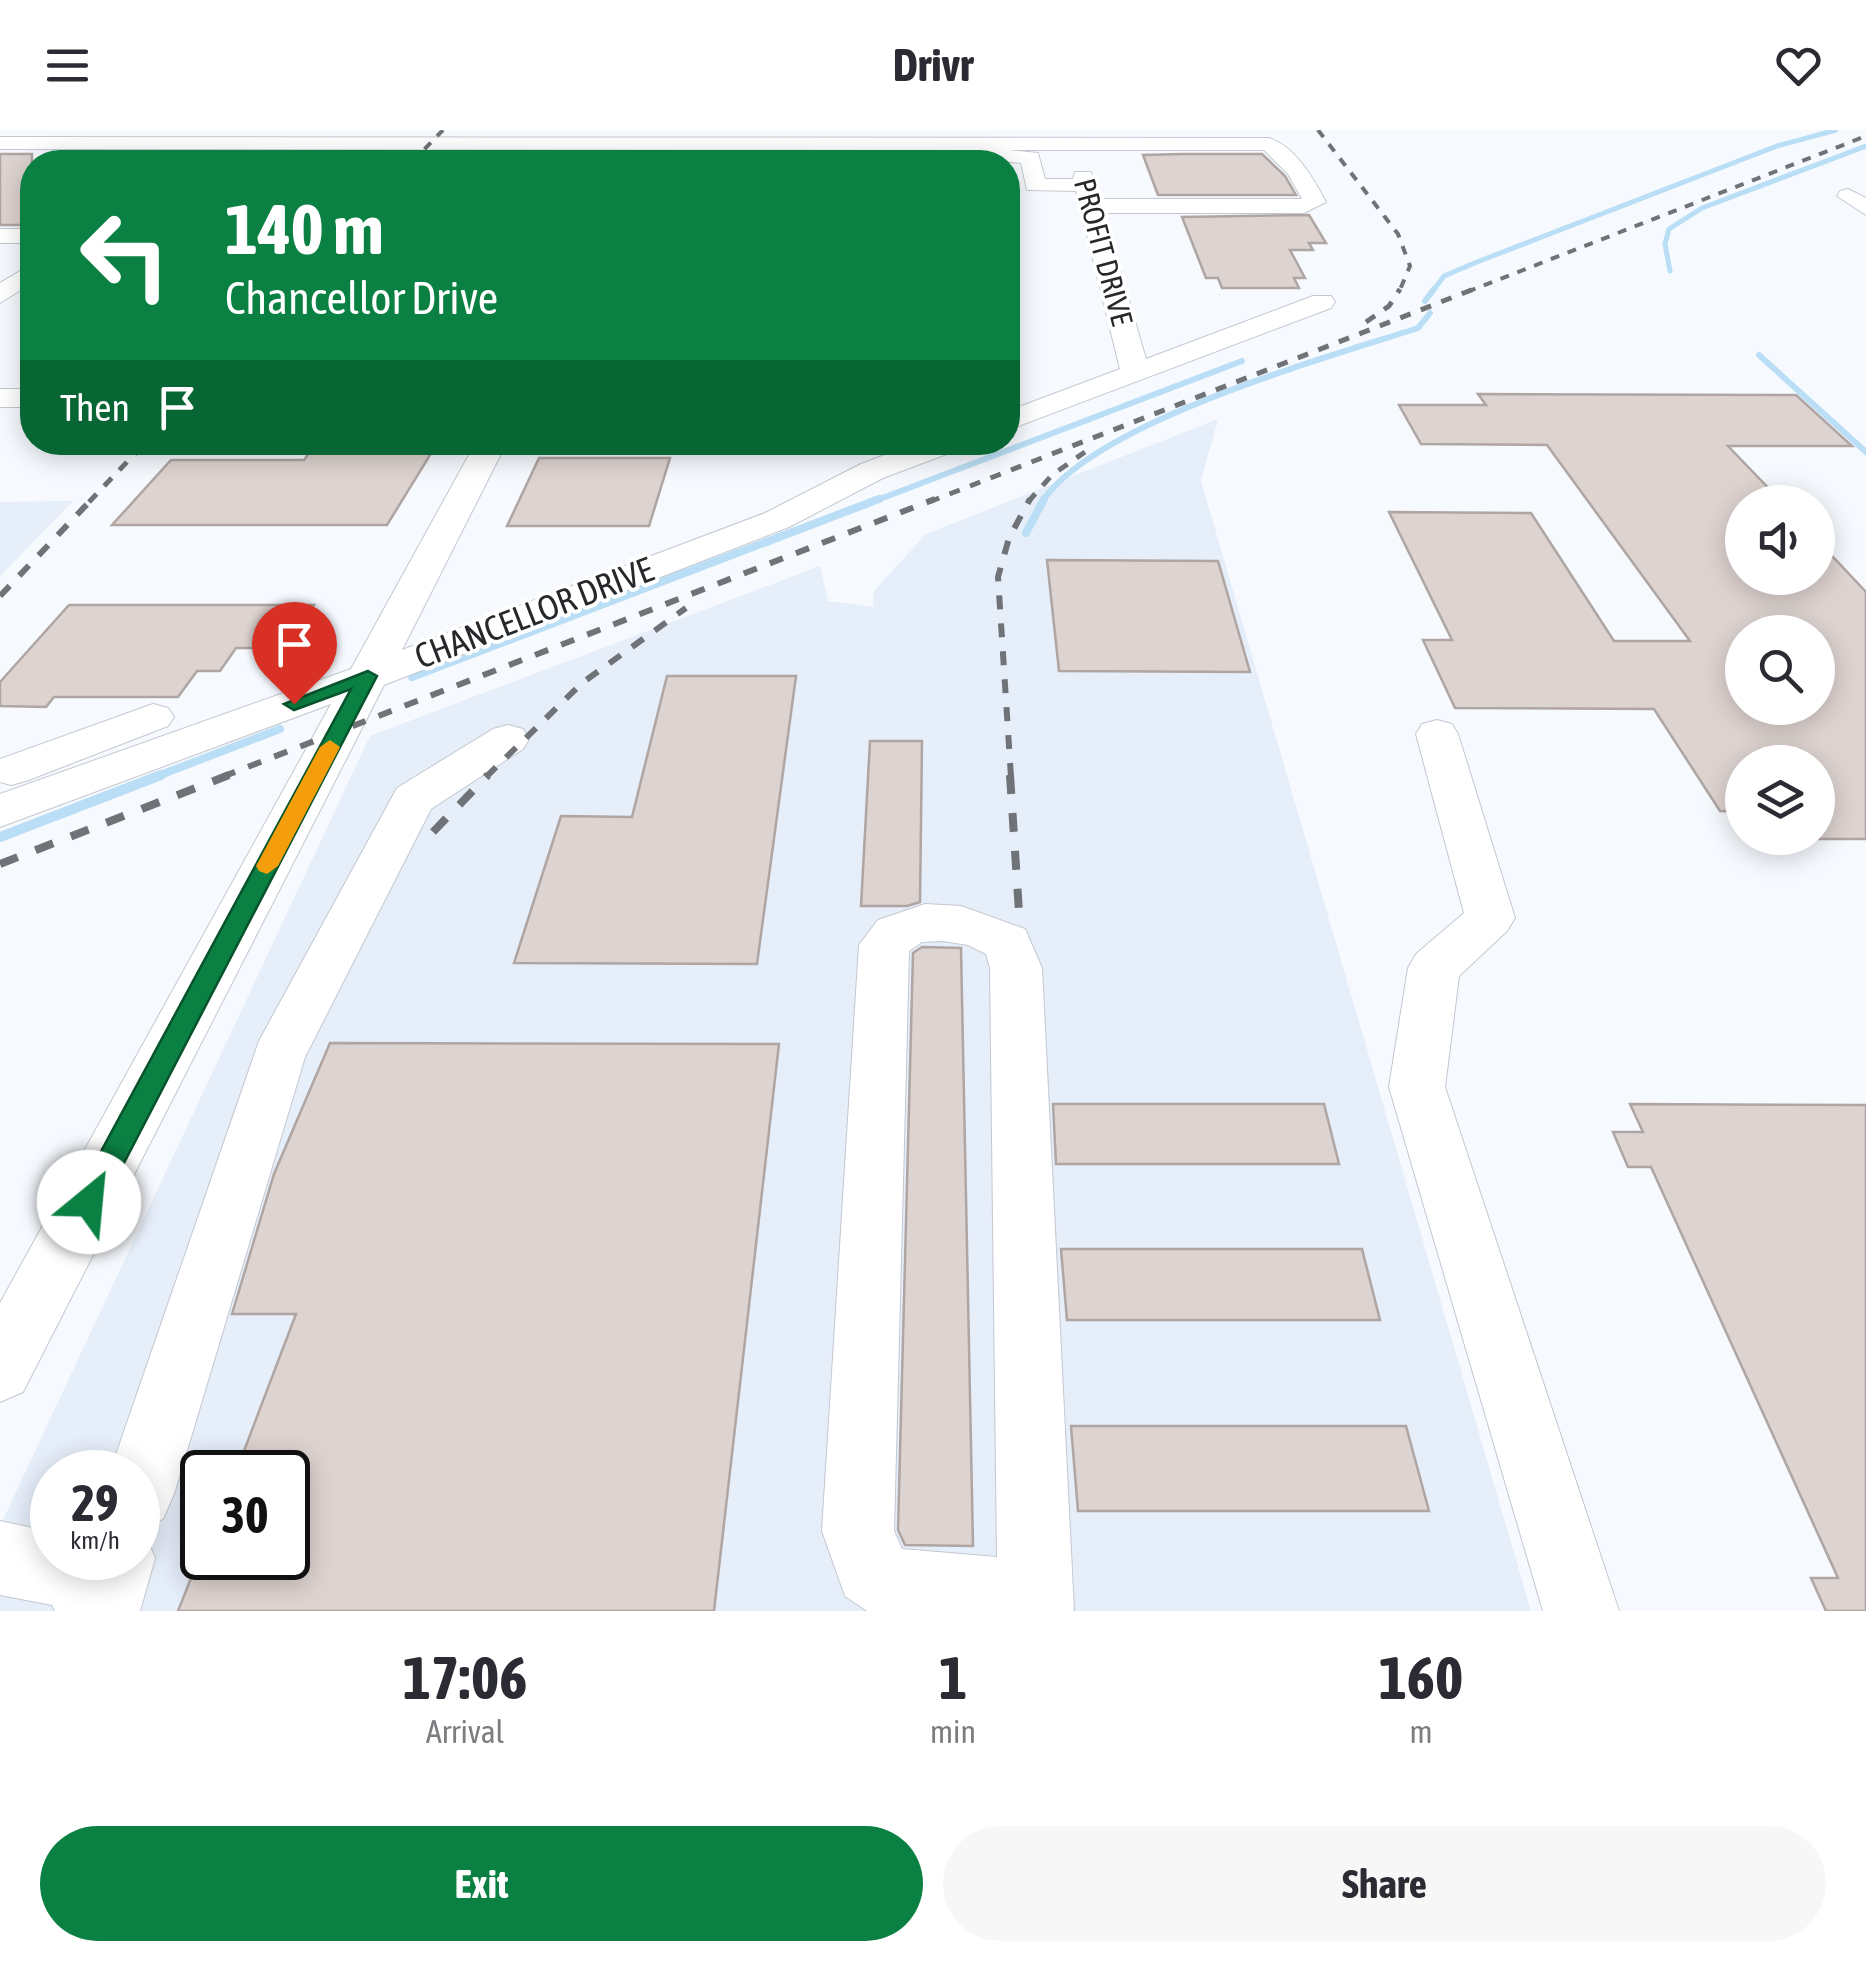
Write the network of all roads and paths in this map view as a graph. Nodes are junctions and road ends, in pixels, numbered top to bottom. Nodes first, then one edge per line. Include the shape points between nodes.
1 (226, 130) edge
2 (263, 130) edge
3 (628, 130) edge
4 (1171, 130) edge
5 (1104, 131) edge
6 (557, 132) edge
7 (1072, 135) edge
8 (4, 136) edge
9 (199, 137) edge
10 (245, 143) junction
11 (863, 144) junction
12 (650, 145) edge
13 (349, 150) edge
14 (389, 150) edge
15 (538, 150) edge
16 (618, 150) edge
17 (862, 150) edge
18 (1020, 157) edge
19 (1088, 195) junction
20 (1322, 302) dead end
21 (1136, 374) junction
22 (1020, 417) edge
23 (485, 455) edge
24 (913, 455) edge
25 (368, 676) junction
26 (153, 717) dead end
27 (1437, 734) dead end
28 (508, 739) dead end
29 (12, 785) edge
30 (0, 1369) edge
31 (152, 1450) edge
32 (0, 1558) edge
33 (111, 1580) edge
34 (1036, 1603) edge
35 (101, 1611) edge
36 (1581, 1611) edge

1 - 9 street
2 - 10 street
3 - 6 street
4 - 5 street
5 - 7 street
7 - 11 street
7 - 19 street, PROFIT DRIVE
7 - 19 street via 1269,144 1299,170 1315,202
8 - 9 street via 92,143
9 - 10 street
10 - 13 street
11 - 12 street
11 - 17 street
12 - 16 street
14 - 15 street via 397,143
18 - 19 street via 1032,157 1035,185
19 - 21 street, PROFIT DRIVE
20 - 21 street
21 - 22 street
23 - 25 street
24 - 25 street, CHANCELLOR DRIVE via 777,520
25 - 29 street, CHANCELLOR DRIVE
25 - 30 street
26 - 29 street
27 - 36 street via 1490,918 1434,968 1417,1086
28 - 31 street via 412,799 278,1057
32 - 35 street via 74,1574
33 - 35 street
34 - 34 street via 880,1579 864,1558 858,1531 884,945 910,924 986,929 1008,942 1016,968

